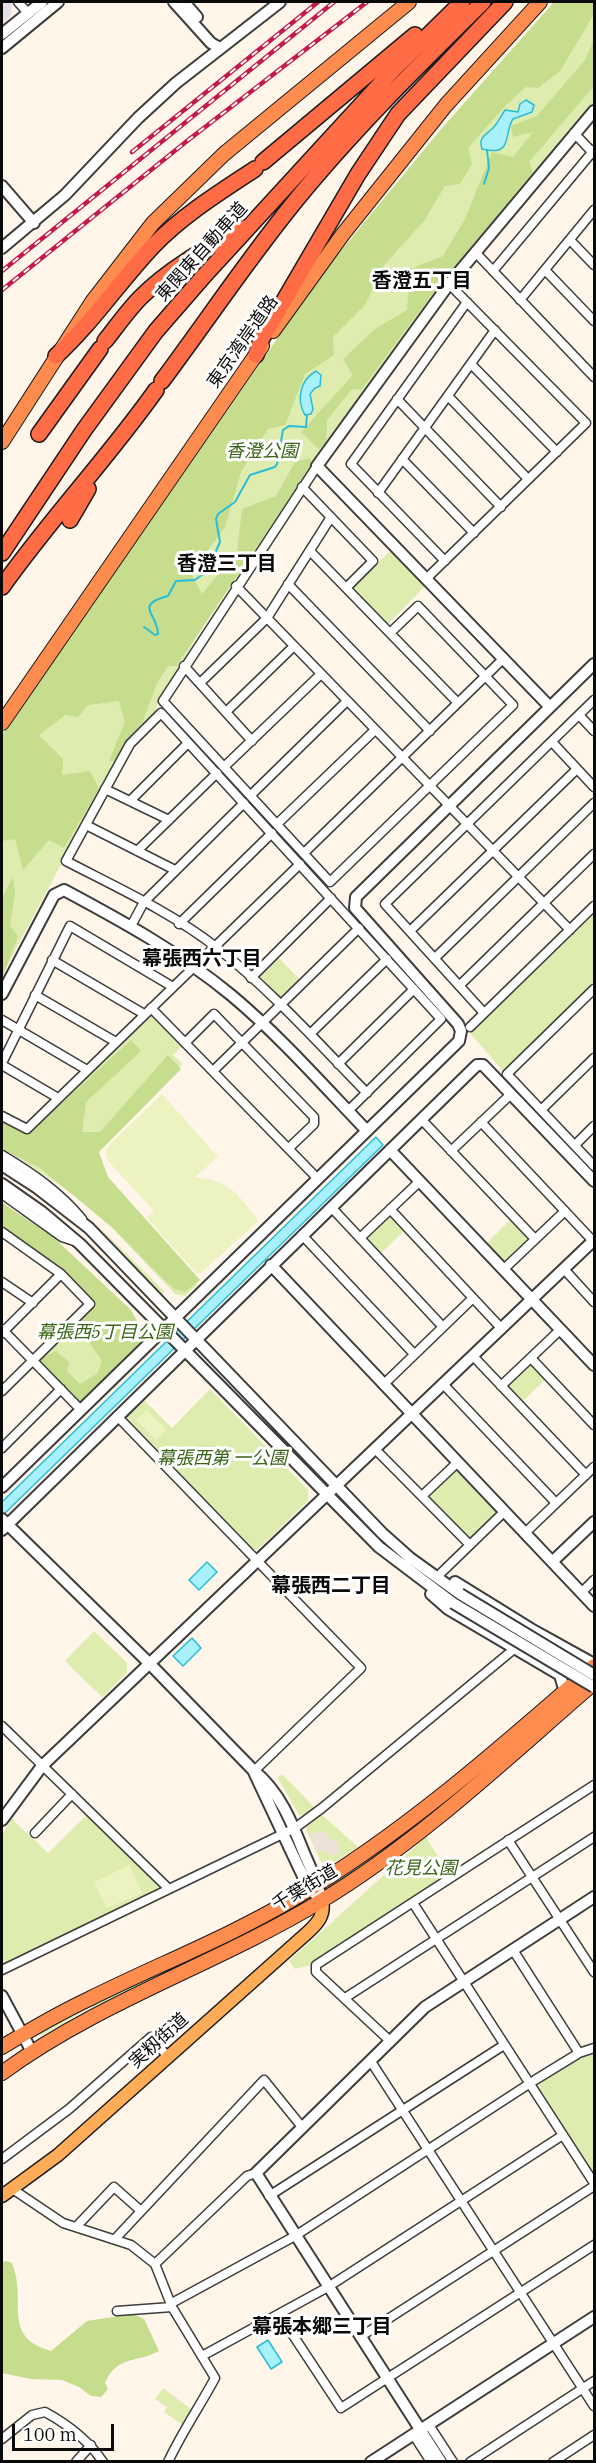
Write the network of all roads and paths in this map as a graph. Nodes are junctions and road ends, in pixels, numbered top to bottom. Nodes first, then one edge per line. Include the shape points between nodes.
1 (18, 2) edge
2 (42, 2) edge
3 (58, 2) edge
4 (174, 2) edge
5 (184, 2) edge
6 (280, 2) edge
7 (409, 2) edge
8 (483, 2) edge
9 (505, 2) edge
10 (540, 2) edge
11 (458, 5) edge
12 (28, 13) junction
13 (2, 34) edge
14 (2, 48) edge
15 (220, 48) junction
16 (594, 111) edge
17 (574, 133) junction
18 (594, 152) edge
19 (2, 186) edge
20 (594, 210) edge
21 (257, 220) junction
22 (34, 223) junction
23 (570, 240) junction
24 (2, 248) edge
25 (474, 252) junction
26 (594, 265) edge
27 (545, 270) junction
28 (493, 271) junction
29 (449, 284) junction
30 (520, 300) junction
31 (467, 302) junction
32 (594, 321) edge
33 (495, 330) junction
34 (256, 355) junction
35 (56, 356) junction
36 (471, 364) junction
37 (594, 377) edge
38 (447, 396) junction
39 (397, 399) junction
40 (425, 428) junction
41 (39, 434) dead end
42 (2, 442) edge
43 (557, 452) junction
44 (109, 453) junction
45 (402, 459) junction
46 (317, 466) junction
47 (528, 479) junction
48 (302, 487) junction
49 (378, 493) junction
50 (501, 507) junction
51 (331, 517) junction
52 (70, 520) dead end
53 (474, 533) junction
54 (310, 551) junction
55 (2, 553) edge
56 (445, 561) junction
57 (427, 578) junction
58 (288, 584) junction
59 (236, 586) junction
60 (2, 587) edge
61 (346, 588) junction
62 (267, 618) junction
63 (390, 633) junction
64 (294, 646) junction
65 (504, 658) junction
66 (594, 664) edge
67 (184, 666) junction
68 (321, 674) junction
69 (486, 676) junction
70 (200, 683) junction
71 (594, 700) edge
72 (347, 701) junction
73 (458, 704) junction
74 (550, 707) junction
75 (226, 712) junction
76 (579, 715) junction
77 (2, 723) edge
78 (375, 730) junction
79 (430, 731) junction
80 (594, 731) edge
81 (252, 741) junction
82 (552, 742) junction
83 (189, 743) junction
84 (402, 758) junction
85 (577, 769) junction
86 (221, 770) junction
87 (430, 786) junction
88 (594, 787) edge
89 (105, 789) junction
90 (251, 795) junction
91 (130, 801) junction
92 (244, 803) junction
93 (594, 803) edge
94 (448, 805) junction
95 (169, 820) junction
96 (277, 824) junction
97 (86, 825) junction
98 (467, 825) junction
99 (272, 833) junction
100 (137, 851) junction
101 (492, 851) junction
102 (304, 853) junction
103 (594, 854) edge
104 (300, 864) junction
105 (176, 870) junction
106 (518, 878) junction
107 (332, 898) junction
108 (144, 902) junction
109 (544, 904) junction
110 (594, 906) edge
111 (179, 924) junction
112 (131, 926) junction
113 (359, 928) junction
114 (570, 930) junction
115 (410, 931) junction
116 (214, 946) junction
117 (435, 958) junction
118 (387, 959) junction
119 (52, 960) junction
120 (194, 966) junction
121 (251, 978) junction
122 (460, 985) junction
123 (173, 987) junction
124 (414, 989) junction
125 (594, 989) edge
126 (2, 994) edge
127 (35, 995) junction
128 (280, 1005) junction
129 (151, 1008) junction
130 (484, 1013) junction
131 (144, 1014) junction
132 (2, 1020) edge
133 (262, 1023) junction
134 (470, 1027) dead end
135 (18, 1030) junction
136 (310, 1034) junction
137 (116, 1042) junction
138 (242, 1042) junction
139 (185, 1043) junction
140 (594, 1058) edge
141 (2, 1064) edge
142 (339, 1064) junction
143 (87, 1070) junction
144 (213, 1071) junction
145 (367, 1093) junction
146 (511, 1094) junction
147 (58, 1098) junction
148 (541, 1110) junction
149 (348, 1111) junction
150 (2, 1116) edge
151 (422, 1120) junction
152 (481, 1122) junction
153 (594, 1126) edge
154 (367, 1131) junction
155 (575, 1145) junction
156 (289, 1148) junction
157 (390, 1149) junction
158 (451, 1151) junction
159 (2, 1155) edge
160 (2, 1165) edge
161 (594, 1166) edge
162 (318, 1179) junction
163 (420, 1180) junction
164 (594, 1181) edge
165 (2, 1184) edge
166 (2, 1194) edge
167 (331, 1207) junction
168 (390, 1209) junction
169 (565, 1211) junction
170 (89, 1228) junction
171 (2, 1232) edge
172 (302, 1235) junction
173 (360, 1238) junction
174 (535, 1239) junction
175 (594, 1240) edge
176 (80, 1244) junction
177 (271, 1265) junction
178 (504, 1269) junction
179 (564, 1269) junction
180 (62, 1274) junction
181 (2, 1282) edge
182 (473, 1298) junction
183 (532, 1299) junction
184 (594, 1300) edge
185 (33, 1303) junction
186 (176, 1319) junction
187 (443, 1327) junction
188 (501, 1328) junction
189 (561, 1329) junction
190 (2, 1331) edge
191 (166, 1331) junction
192 (194, 1338) junction
193 (183, 1348) junction
194 (414, 1354) junction
195 (472, 1356) junction
196 (531, 1358) junction
197 (33, 1360) junction
198 (594, 1365) edge
199 (384, 1384) junction
200 (442, 1384) junction
201 (501, 1386) junction
202 (61, 1389) junction
203 (2, 1390) edge
204 (80, 1409) junction
205 (412, 1413) junction
206 (117, 1416) junction
207 (594, 1425) edge
208 (2, 1448) edge
209 (375, 1449) junction
210 (458, 1462) junction
211 (594, 1467) edge
212 (586, 1475) junction
213 (2, 1484) edge
214 (336, 1486) junction
215 (327, 1495) junction
216 (422, 1496) junction
217 (556, 1503) junction
218 (505, 1511) junction
219 (594, 1522) edge
220 (3, 1524) edge
221 (525, 1533) junction
222 (470, 1545) junction
223 (410, 1558) junction
224 (258, 1561) junction
225 (553, 1561) junction
226 (441, 1573) junction
227 (594, 1580) edge
228 (424, 1583) junction
229 (582, 1592) junction
230 (456, 1598) junction
231 (594, 1605) edge
232 (514, 1649) junction
233 (149, 1663) junction
234 (593, 1678) edge
235 (565, 1692) junction
236 (2, 1726) edge
237 (42, 1766) junction
238 (254, 1771) junction
239 (594, 1785) edge
240 (72, 1794) junction
241 (2, 1820) edge
242 (295, 1828) junction
243 (35, 1833) dead end
244 (284, 1833) junction
245 (594, 1837) edge
246 (508, 1840) junction
247 (532, 1877) junction
248 (314, 1886) junction
249 (169, 1889) junction
250 (594, 1897) edge
251 (322, 1900) junction
252 (413, 1903) junction
253 (560, 1920) junction
254 (436, 1939) junction
255 (513, 1950) junction
256 (2, 1970) edge
257 (594, 1972) edge
258 (464, 1982) junction
259 (2, 1996) edge
260 (345, 1998) junction
261 (23, 2034) junction
262 (390, 2041) junction
263 (504, 2045) junction
264 (2, 2047) edge
265 (594, 2048) edge
266 (32, 2052) junction
267 (579, 2053) junction
268 (168, 2057) junction
269 (370, 2060) junction
270 (2, 2073) edge
271 (530, 2084) junction
272 (403, 2109) junction
273 (302, 2127) junction
274 (563, 2135) junction
275 (429, 2149) junction
276 (2, 2159) edge
277 (256, 2173) junction
278 (594, 2184) edge
279 (6, 2192) edge
280 (269, 2196) junction
281 (461, 2200) junction
282 (141, 2211) junction
283 (76, 2227) junction
284 (295, 2235) junction
285 (115, 2239) junction
286 (594, 2246) edge
287 (495, 2251) junction
288 (155, 2264) junction
289 (328, 2287) junction
290 (522, 2293) junction
291 (171, 2305) junction
292 (117, 2311) dead end
293 (279, 2314) junction
294 (594, 2317) edge
295 (360, 2337) junction
296 (554, 2343) junction
297 (202, 2356) junction
298 (388, 2379) junction
299 (594, 2381) edge
300 (583, 2388) junction
301 (594, 2406) edge
302 (421, 2429) junction
303 (594, 2435) edge
304 (2, 2439) edge
305 (91, 2445) junction
306 (76, 2462) edge
307 (103, 2462) edge
308 (168, 2462) edge
309 (371, 2462) edge
310 (431, 2462) edge
311 (441, 2462) edge
312 (453, 2462) edge
313 (470, 2462) edge
314 (553, 2462) edge

1 - 12 street
2 - 12 street
3 - 14 street
4 - 15 street
5 - 15 street
6 - 15 street
7 - 35 highway via 174,200 118,265
8 - 44 highway, 東関東自動車道 via 402,81 294,202
9 - 34 highway via 398,114 261,340
10 - 34 highway, 東京湾岸道路 via 446,105 343,234
11 - 21 highway, 東関東自動車道 via 393,70
11 - 35 highway via 430,21 259,165 155,244 80,334
12 - 13 street
15 - 22 street via 156,101
16 - 17 street
17 - 18 street
17 - 25 street
18 - 28 street
19 - 22 street
20 - 23 street
21 - 41 highway via 193,256 140,298
21 - 55 highway, 東関東自動車道 via 156,331
22 - 24 street
23 - 26 street
23 - 27 street
25 - 28 street
25 - 29 street
27 - 30 street
27 - 32 street
28 - 30 street
29 - 31 street
29 - 46 street
30 - 37 street
31 - 33 street
31 - 39 street
33 - 36 street
33 - 43 street via 586,423
34 - 77 highway, 東京湾岸道路
35 - 42 highway
36 - 38 street
36 - 43 street
38 - 40 street
38 - 47 street
39 - 40 street
39 - 49 street via 351,464
40 - 45 street
40 - 50 street
43 - 47 street
44 - 52 highway
44 - 60 highway, 東関東自動車道
45 - 49 street
45 - 53 street
46 - 48 street
46 - 57 street
47 - 50 street
48 - 51 street
48 - 59 street
49 - 56 street
50 - 53 street
51 - 54 street
51 - 61 street via 373,561
53 - 56 street
54 - 58 street
54 - 61 street
56 - 57 street
57 - 65 street
58 - 62 street
58 - 79 street
59 - 62 street
59 - 67 street
61 - 63 street
62 - 64 street
62 - 70 street
63 - 69 street via 418,606
63 - 73 street
64 - 68 street
64 - 75 street
65 - 69 street
65 - 74 street
66 - 74 street
67 - 70 street
67 - 86 street via 163,701
68 - 72 street
68 - 81 street
69 - 73 street
69 - 87 street via 513,705
70 - 75 street
71 - 76 street
72 - 78 street
72 - 90 street
73 - 79 street
74 - 94 street
75 - 81 street
76 - 80 street
76 - 82 street
78 - 84 street
78 - 96 street
79 - 84 street
81 - 86 street
82 - 85 street
82 - 98 street
83 - 86 street
83 - 89 street via 161,713 130,744
83 - 91 street
84 - 87 street
84 - 102 street
85 - 88 street
85 - 101 street
86 - 90 street
86 - 92 street
86 - 95 street
87 - 94 street
87 - 102 street via 330,882
89 - 91 street
89 - 97 street
90 - 96 street
91 - 95 street
92 - 99 street
92 - 105 street
93 - 106 street
94 - 98 street
94 - 154 street via 354,902 355,908 447,1010 461,1031 459,1041
95 - 100 street
96 - 102 street
97 - 100 street
97 - 108 street via 66,861
98 - 101 street
98 - 115 street via 385,904
99 - 104 street
99 - 111 street
100 - 105 street
101 - 106 street
101 - 115 street
103 - 109 street
104 - 107 street
104 - 116 street
105 - 108 street
106 - 109 street
106 - 117 street
107 - 113 street
107 - 121 street
108 - 111 street
108 - 112 street
109 - 114 street
109 - 122 street
110 - 114 street
111 - 116 street
112 - 120 street
112 - 126 street via 64,890 54,895
113 - 118 street
113 - 128 street
114 - 130 street
115 - 117 street
116 - 120 street
116 - 121 street
117 - 122 street
118 - 124 street
118 - 136 street
119 - 123 street via 70,926
119 - 127 street
119 - 131 street
120 - 123 street
120 - 133 street
121 - 128 street
122 - 130 street
123 - 129 street
124 - 142 street
124 - 145 street via 441,1019
125 - 148 street via 507,1074
127 - 135 street
127 - 137 street
128 - 133 street
128 - 136 street
129 - 131 street
129 - 139 street
130 - 134 street
131 - 137 street
132 - 135 street
133 - 138 street
133 - 149 street
135 - 141 street
135 - 143 street
136 - 142 street
137 - 143 street
138 - 139 street via 214,1014
138 - 144 street
138 - 156 street via 314,1117 314,1124
139 - 144 street
140 - 148 street
141 - 147 street
142 - 145 street
143 - 147 street
144 - 156 street
145 - 149 street
146 - 151 street via 480,1064
146 - 152 street
146 - 164 street
147 - 150 street via 27,1129
148 - 155 street
149 - 154 street
151 - 157 street
151 - 158 street
152 - 158 street
152 - 169 street
153 - 155 street
154 - 162 street
155 - 161 street
156 - 162 street
157 - 163 street
157 - 167 street
158 - 174 street
159 - 170 street via 68,1201
160 - 170 street
162 - 186 street
163 - 168 street
163 - 178 street
165 - 176 street
166 - 176 street via 62,1237
167 - 172 street
167 - 173 street
168 - 173 street
168 - 182 street
169 - 174 street
169 - 175 street
170 - 186 street
171 - 180 street
172 - 177 street
172 - 194 street
173 - 187 street
174 - 178 street
175 - 179 street
176 - 191 street
177 - 192 street
177 - 199 street
178 - 183 street
179 - 183 street
179 - 184 street
180 - 185 street
180 - 197 street via 90,1304
181 - 185 street
182 - 187 street
182 - 188 street
183 - 188 street
183 - 189 street
185 - 190 street
186 - 191 street
186 - 192 street
187 - 194 street
188 - 195 street
189 - 196 street
189 - 198 street
190 - 197 street
191 - 193 street
191 - 204 street
192 - 193 street
192 - 214 street
193 - 206 street
193 - 215 street
194 - 199 street
195 - 200 street
195 - 201 street
196 - 201 street
196 - 207 street
197 - 202 street
197 - 203 street
199 - 205 street
200 - 205 street
200 - 217 street
201 - 212 street
202 - 204 street
202 - 208 street
204 - 213 street
205 - 209 street
205 - 210 street
206 - 220 street
206 - 224 street
209 - 214 street
209 - 216 street
210 - 216 street
210 - 218 street
211 - 212 street
212 - 217 street
214 - 215 street
214 - 223 street
215 - 224 street
215 - 228 street via 379,1547
216 - 222 street
217 - 221 street
218 - 221 street
218 - 222 street
219 - 225 street
220 - 233 street
221 - 225 street
222 - 226 street
223 - 226 street
223 - 230 street
224 - 233 street
224 - 238 street via 361,1668
225 - 229 street
226 - 234 street via 513,1619
227 - 229 street
228 - 230 street
228 - 232 street via 434,1599
229 - 231 street
230 - 234 street, bridge
232 - 235 street via 560,1675
232 - 242 street
233 - 237 street
233 - 238 street
234 - 235 highway, 千葉街道
234 - 251 highway, 千葉街道 via 416,1835
235 - 248 highway, 千葉街道 via 377,1845
236 - 237 street
237 - 240 street
237 - 241 street
238 - 242 street via 272,1789
238 - 244 street
239 - 246 street
240 - 243 street
240 - 249 street
242 - 244 street
242 - 248 street
244 - 248 street
244 - 249 street
245 - 247 street
246 - 247 street
246 - 252 street
247 - 253 street
247 - 254 street
248 - 251 street
248 - 261 highway, 千葉街道 via 222,1938 90,1998
249 - 256 street
250 - 253 street
251 - 266 highway, 千葉街道 via 257,1937 103,2010
251 - 268 main road, 実籾街道 via 318,1923
252 - 254 street
252 - 260 street via 316,1965 316,1972
253 - 255 street
253 - 257 street
254 - 258 street
254 - 260 street
255 - 258 street
255 - 267 street
258 - 262 street via 425,2007
258 - 263 street
259 - 261 street
260 - 262 street
261 - 264 highway, 千葉街道
261 - 266 street
262 - 269 street
263 - 271 street
263 - 272 street
265 - 267 street
266 - 270 highway, 千葉街道
267 - 271 street
268 - 276 street via 151,2037 69,2109
268 - 279 main road, 実籾街道 via 58,2155
269 - 272 street
269 - 273 street
271 - 274 street
271 - 275 street
272 - 275 street
272 - 280 street
273 - 277 street
273 - 282 street via 264,2080
274 - 278 street
274 - 281 street
275 - 281 street
275 - 284 street
277 - 280 street
277 - 288 street via 247,2176
278 - 287 street
279 - 283 street
280 - 284 street
281 - 287 street
281 - 289 street
282 - 283 street via 114,2187
282 - 285 street
283 - 285 street
284 - 289 street
284 - 291 street
285 - 288 street via 131,2244
286 - 290 street
287 - 290 street
287 - 295 street
288 - 291 street
289 - 293 street
289 - 295 street
290 - 296 street
290 - 298 street
291 - 292 street
291 - 297 street
293 - 297 street
293 - 298 street via 341,2408
294 - 296 street
295 - 298 street
296 - 300 street
296 - 302 street
297 - 308 street via 215,2378
298 - 302 street
299 - 300 street
300 - 301 street
300 - 313 street
302 - 309 street
302 - 310 street
302 - 311 street
302 - 312 street
303 - 314 street
304 - 305 street via 41,2412
305 - 306 street
305 - 307 street

